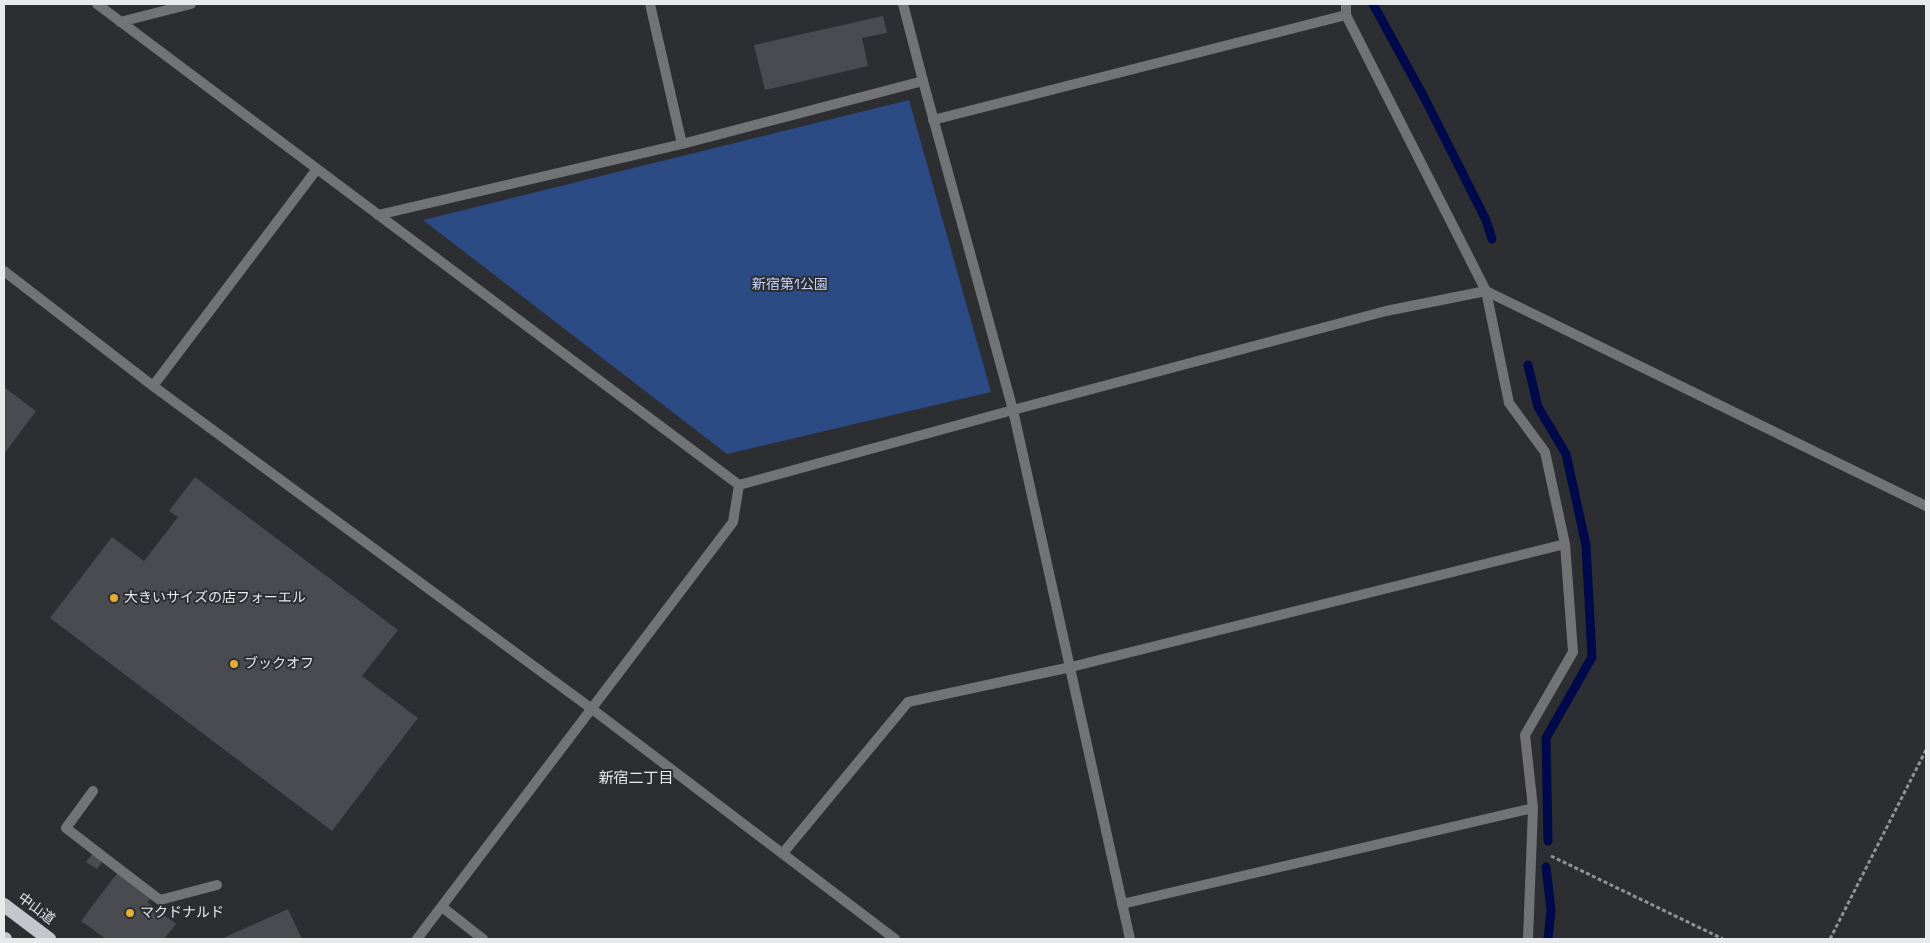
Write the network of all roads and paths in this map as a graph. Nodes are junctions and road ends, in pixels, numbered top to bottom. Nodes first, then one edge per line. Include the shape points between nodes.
1 (96, 4) edge
2 (191, 4) edge
3 (650, 4) edge
4 (903, 4) edge
5 (1346, 4) edge
6 (1346, 15) junction
7 (120, 22) junction
8 (923, 81) junction
9 (934, 120) junction
10 (682, 144) junction
11 (317, 169) junction
12 (378, 215) junction
13 (4, 271) edge
14 (1486, 291) junction
15 (153, 386) junction
16 (1013, 410) junction
17 (739, 485) junction
18 (1926, 506) edge
19 (1565, 544) junction
20 (1071, 667) junction
21 (592, 709) junction
22 (1926, 750) edge
23 (93, 791) dead end
24 (1533, 808) junction
25 (1531, 846) junction
26 (783, 853) junction
27 (217, 885) dead end
28 (1122, 904) junction
29 (4, 905) edge
30 (442, 907) junction
31 (49, 939) edge
32 (417, 939) edge
33 (483, 939) edge
34 (895, 939) edge
35 (1130, 939) edge
36 (1528, 939) edge
37 (1723, 939) edge
38 (1830, 939) edge

1 - 7 street
2 - 7 street
3 - 10 street
4 - 8 street
5 - 6 street
6 - 9 street
6 - 14 street
7 - 11 street
8 - 9 street
8 - 10 street
9 - 16 street
10 - 12 street
11 - 12 street
11 - 15 street
12 - 17 street
13 - 15 street
14 - 16 street via 1386,312
14 - 18 street
14 - 19 street via 1509,403 1545,452
15 - 21 street
16 - 17 street
16 - 20 street
17 - 21 street via 733,522
19 - 20 street
19 - 24 street via 1573,652 1525,735
20 - 26 street via 908,702
20 - 28 street
21 - 26 street
21 - 30 street
22 - 38 path
23 - 27 street via 66,828 152,894 160,900
24 - 25 street
24 - 28 street
25 - 36 street
25 - 37 path
26 - 34 street
28 - 35 street
29 - 31 highway, 中山道
30 - 32 street
30 - 33 street

